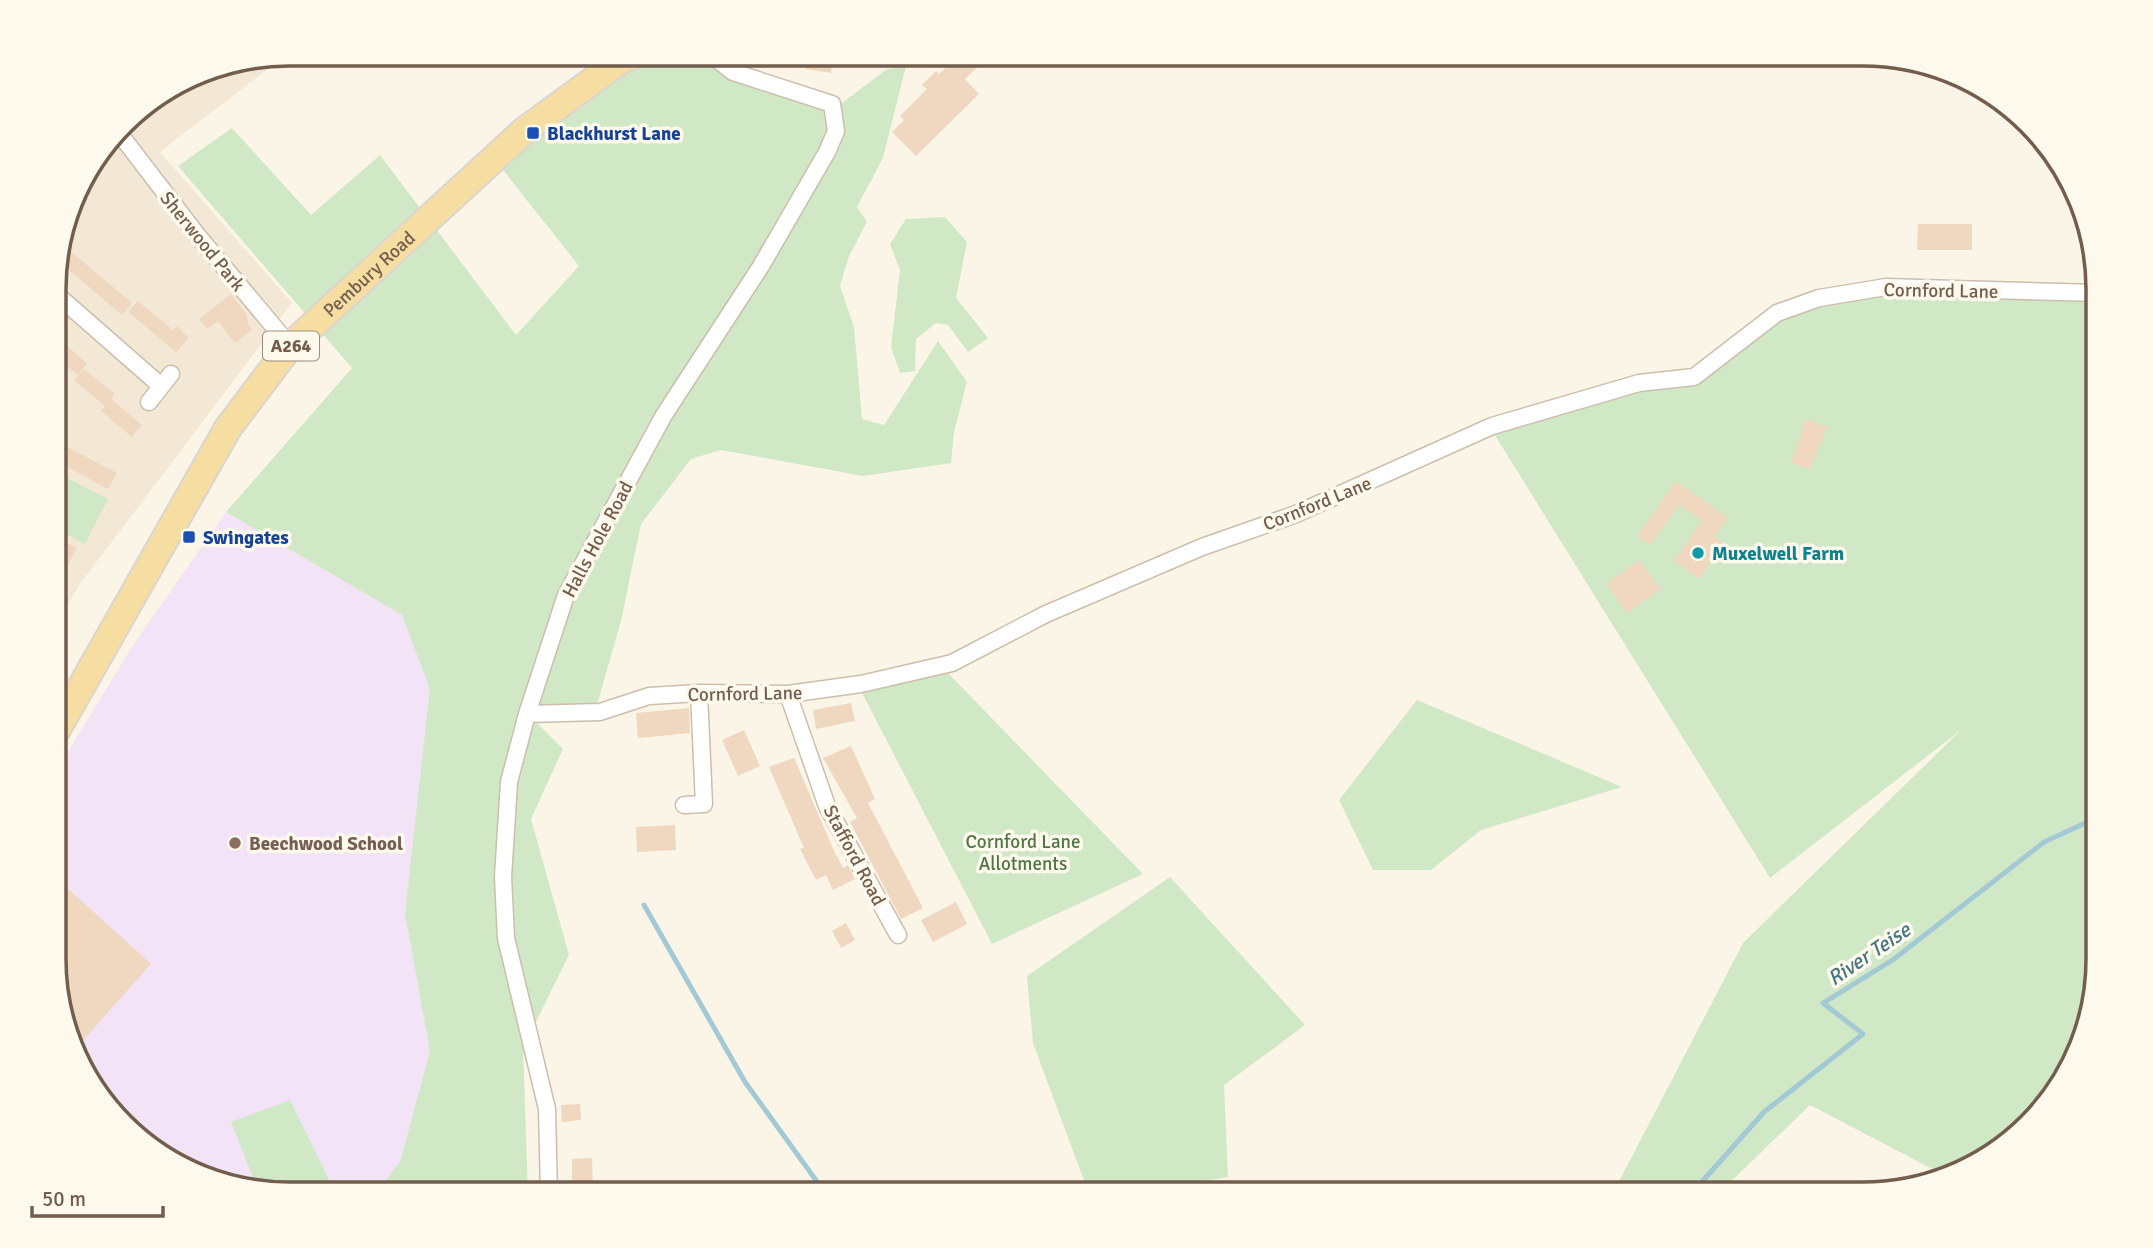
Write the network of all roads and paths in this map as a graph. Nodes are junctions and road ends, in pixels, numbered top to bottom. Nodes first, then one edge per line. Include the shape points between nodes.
1 (611, 67) edge
2 (727, 67) edge
3 (125, 139) edge
4 (2086, 293) edge
5 (67, 303) edge
6 (290, 346) junction
7 (149, 402) dead end
8 (699, 692) junction
9 (788, 694) junction
10 (67, 712) edge
11 (527, 714) junction
12 (684, 805) dead end
13 (898, 934) dead end
14 (549, 1182) edge

1 - 6 main road, Pembury Road / A264 via 524,131
2 - 11 street, Halls Hole Road via 832,104 836,131 761,266 664,415 566,595
3 - 6 street, Sherwood Park
4 - 9 street, Cornford Lane via 1886,288 1819,298 1777,313 1694,377 1639,383 1492,426 1296,514 1202,547 1058,609 952,663 861,684
5 - 7 street via 166,380
6 - 10 main road, Pembury Road / A264 via 228,428
8 - 9 street, Cornford Lane
8 - 11 street, Cornford Lane via 649,696 600,712
8 - 12 street via 704,804
9 - 13 street, Stafford Road via 827,807
11 - 14 street, Halls Hole Road via 509,782 506,938 547,1109

